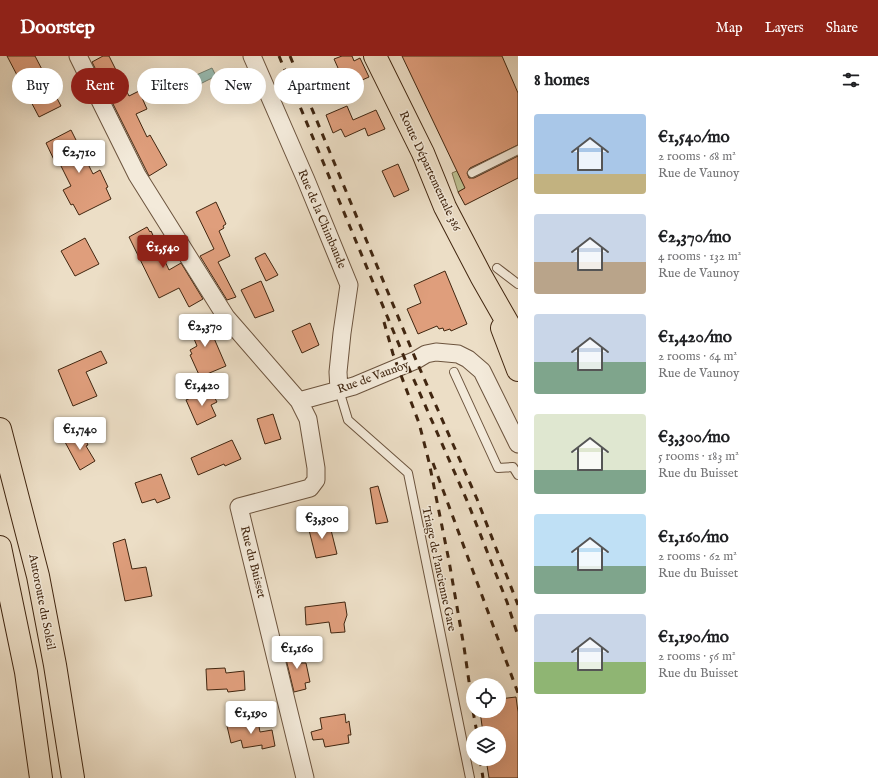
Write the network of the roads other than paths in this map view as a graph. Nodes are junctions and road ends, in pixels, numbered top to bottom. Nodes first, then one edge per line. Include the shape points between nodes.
1 (78, 56) edge
2 (252, 56) edge
3 (375, 56) edge
4 (518, 150) edge
5 (472, 173) dead end
6 (492, 276) junction
7 (518, 284) edge
8 (518, 341) edge
9 (518, 370) edge
10 (454, 372) dead end
11 (339, 390) junction
12 (299, 401) junction
13 (0, 429) edge
14 (518, 444) edge
15 (518, 475) edge
16 (0, 547) edge
17 (41, 778) edge
18 (73, 778) edge
19 (306, 778) edge
20 (470, 778) edge

1 - 12 street via 137,175 226,317
2 - 11 street, Rue de la Chimbaude via 349,284 339,364
3 - 6 main road, Route Départementale 386 via 423,153 445,207
4 - 5 lane
6 - 7 lane
6 - 8 main road, Route Départementale 386
6 - 9 main road, Route Départementale 386
10 - 15 lane via 498,468 513,467
11 - 12 street, Rue de Vaunoy
11 - 14 street, Rue de Vaunoy via 354,386 426,354 458,354 482,371
11 - 20 lane, Triage de l'ancienne Gare via 348,420 408,473
12 - 19 street, Rue du Buisset via 308,419 316,480 310,488 239,507
13 - 18 main road, Autoroute du Soleil via 38,576
16 - 17 main road via 26,672

